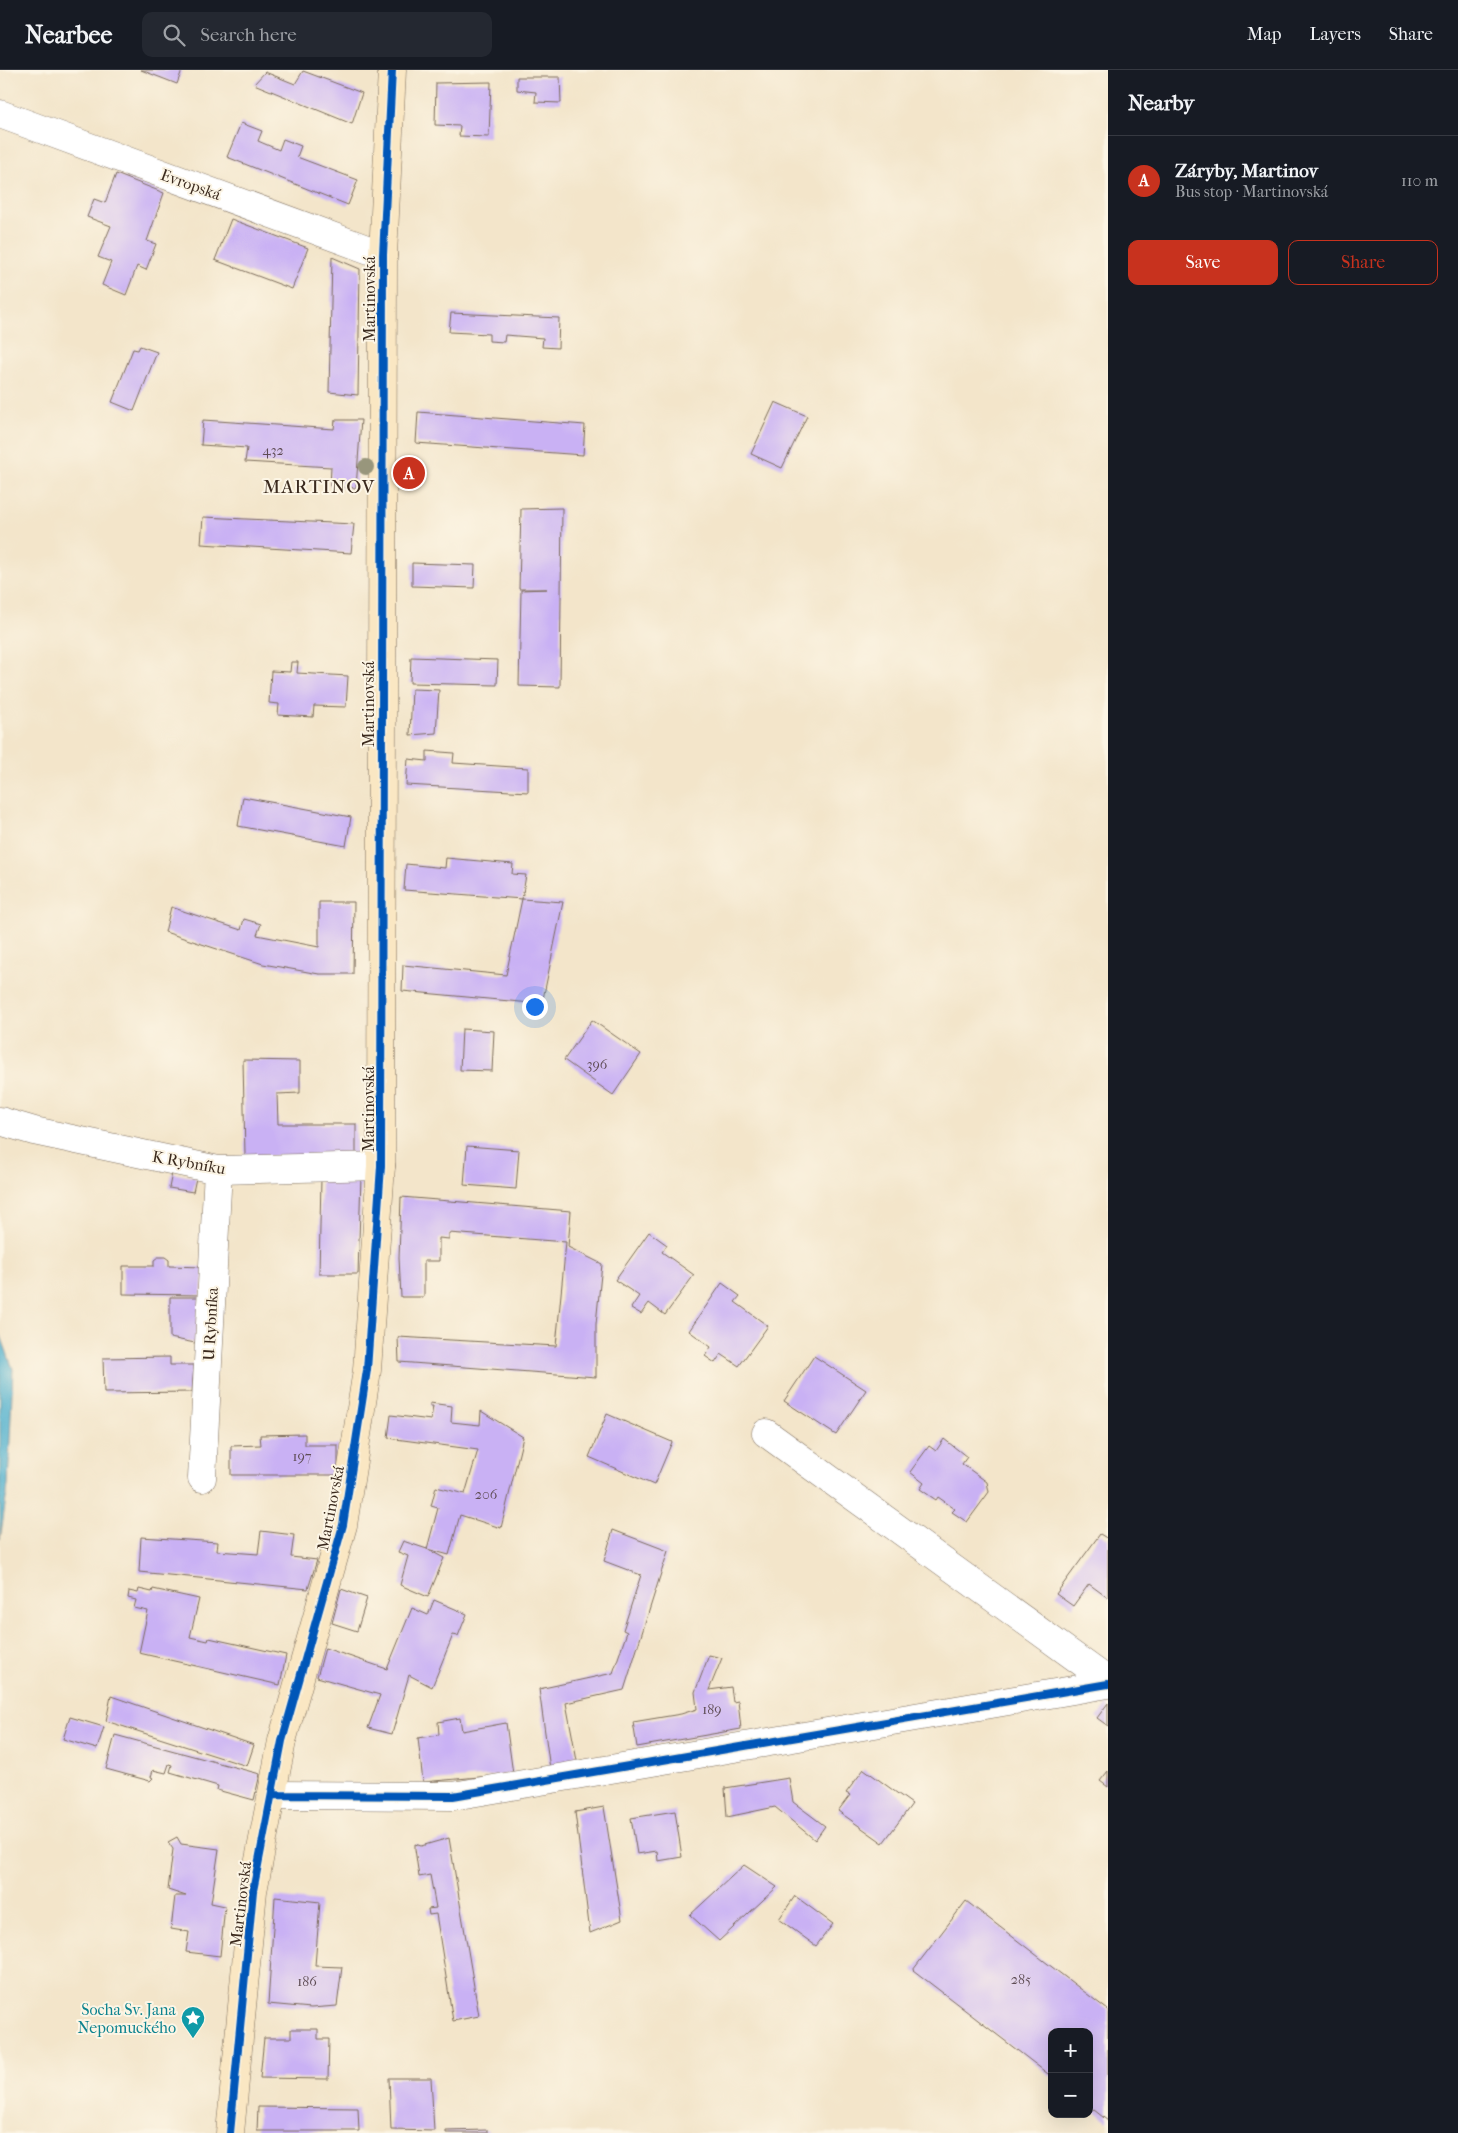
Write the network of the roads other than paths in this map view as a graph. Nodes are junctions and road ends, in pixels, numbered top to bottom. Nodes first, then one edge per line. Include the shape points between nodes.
1 (392, 70) edge
2 (0, 114) edge
3 (383, 255) junction
4 (0, 1121) edge
5 (381, 1166) junction
6 (218, 1170) junction
7 (766, 1433) dead end
8 (202, 1478) dead end
9 (1108, 1682) edge
10 (272, 1795) junction
11 (230, 2133) edge

1 - 3 street, Martinovská
2 - 3 street, Evropská
3 - 5 street, Martinovská
4 - 6 street, K Rybníku
5 - 6 street, K Rybníku
5 - 10 street, Martinovská via 367,1370 343,1525 282,1741
6 - 8 street, U Rybníka
7 - 9 street
9 - 10 street via 453,1796
10 - 11 street, Martinovská via 253,1891

